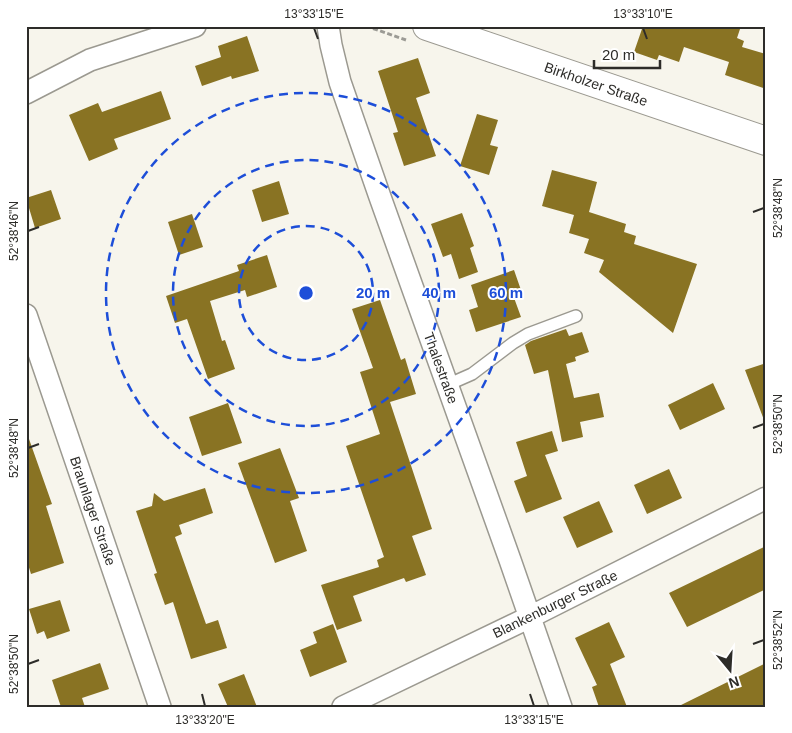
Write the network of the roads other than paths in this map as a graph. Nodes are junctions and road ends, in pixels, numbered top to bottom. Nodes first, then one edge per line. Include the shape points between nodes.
1 (195, 26) edge
2 (328, 26) edge
3 (427, 26) edge
4 (26, 93) edge
5 (766, 141) edge
6 (26, 315) edge
7 (576, 316) dead end
8 (448, 385) junction
9 (766, 498) edge
10 (530, 617) junction
11 (160, 707) edge
12 (343, 707) edge
13 (561, 707) edge

1 - 4 street via 90,60
2 - 8 street, Thalestraße via 340,82
3 - 5 street, Birkholzer Straße
6 - 11 street, Braunlager Straße
7 - 8 lane via 528,334 472,374
8 - 10 street, Thalestraße
9 - 10 street, Blankenburger Straße
10 - 12 street, Blankenburger Straße
10 - 13 street, Thalestraße

